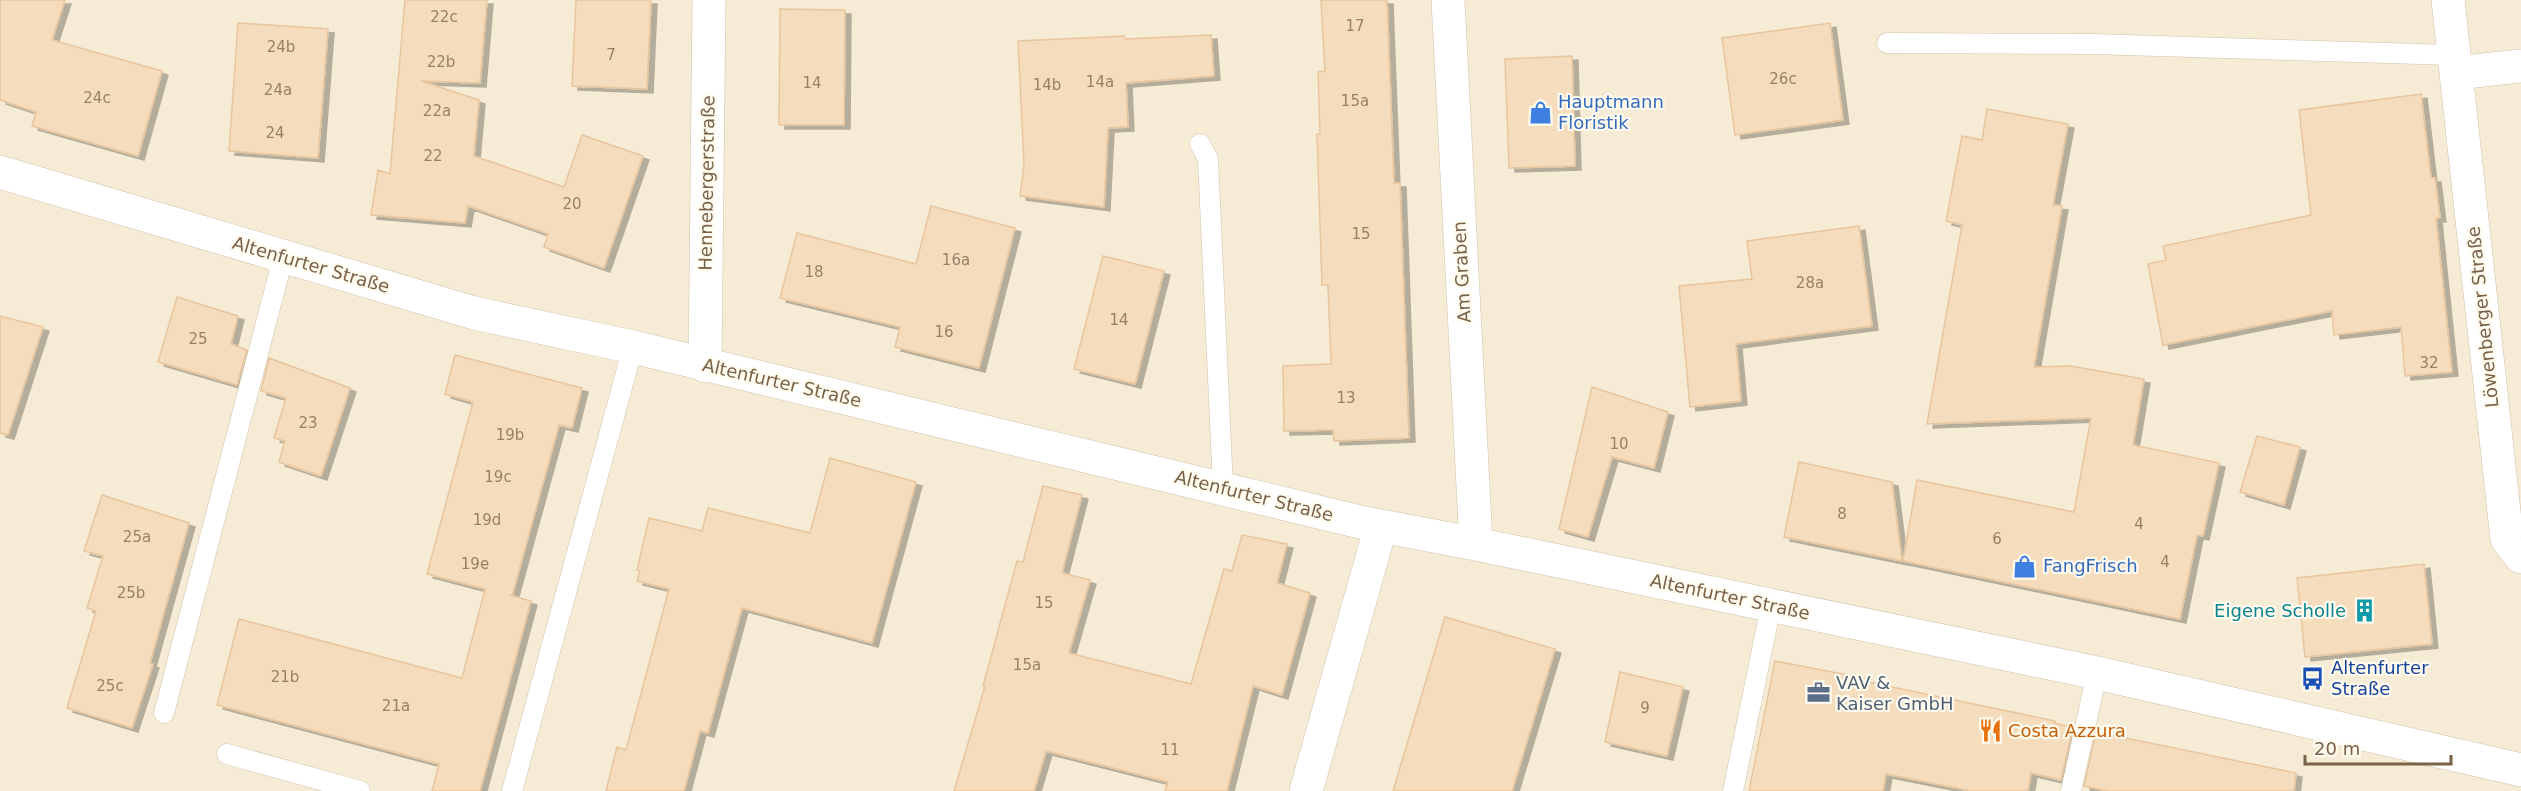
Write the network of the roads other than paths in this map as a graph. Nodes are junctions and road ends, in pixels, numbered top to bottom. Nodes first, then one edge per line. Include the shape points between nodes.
1 (709, 0) edge
2 (1448, 0) edge
3 (2448, 0) edge
4 (1887, 43) dead end
5 (2455, 64) junction
6 (2521, 66) edge
7 (1200, 144) dead end
8 (0, 172) edge
9 (283, 258) junction
10 (633, 347) junction
11 (705, 366) junction
12 (1223, 488) junction
13 (1381, 526) junction
14 (1476, 544) junction
15 (2521, 557) edge
16 (1771, 606) junction
17 (2097, 673) junction
18 (164, 713) dead end
19 (227, 754) dead end
20 (2521, 770) edge
21 (360, 791) edge
22 (512, 791) edge
23 (1306, 791) edge
24 (1733, 791) edge
25 (2072, 791) edge

1 - 11 street, Hennebergerstraße
2 - 14 street, Am Graben
3 - 5 street, Löwenberger Straße
4 - 5 lane via 2093,44
5 - 6 street
5 - 15 street, Löwenberger Straße via 2507,539
7 - 12 lane via 1208,159
8 - 9 street, Altenfurter Straße
9 - 10 street, Altenfurter Straße via 474,313
9 - 18 lane
10 - 11 street, Altenfurter Straße
10 - 22 lane
11 - 12 street, Altenfurter Straße
12 - 13 street, Altenfurter Straße
13 - 14 street, Altenfurter Straße
13 - 23 street
14 - 16 street, Altenfurter Straße
16 - 17 street, Altenfurter Straße
16 - 24 lane
17 - 20 street, Altenfurter Straße
17 - 25 lane
19 - 21 lane

